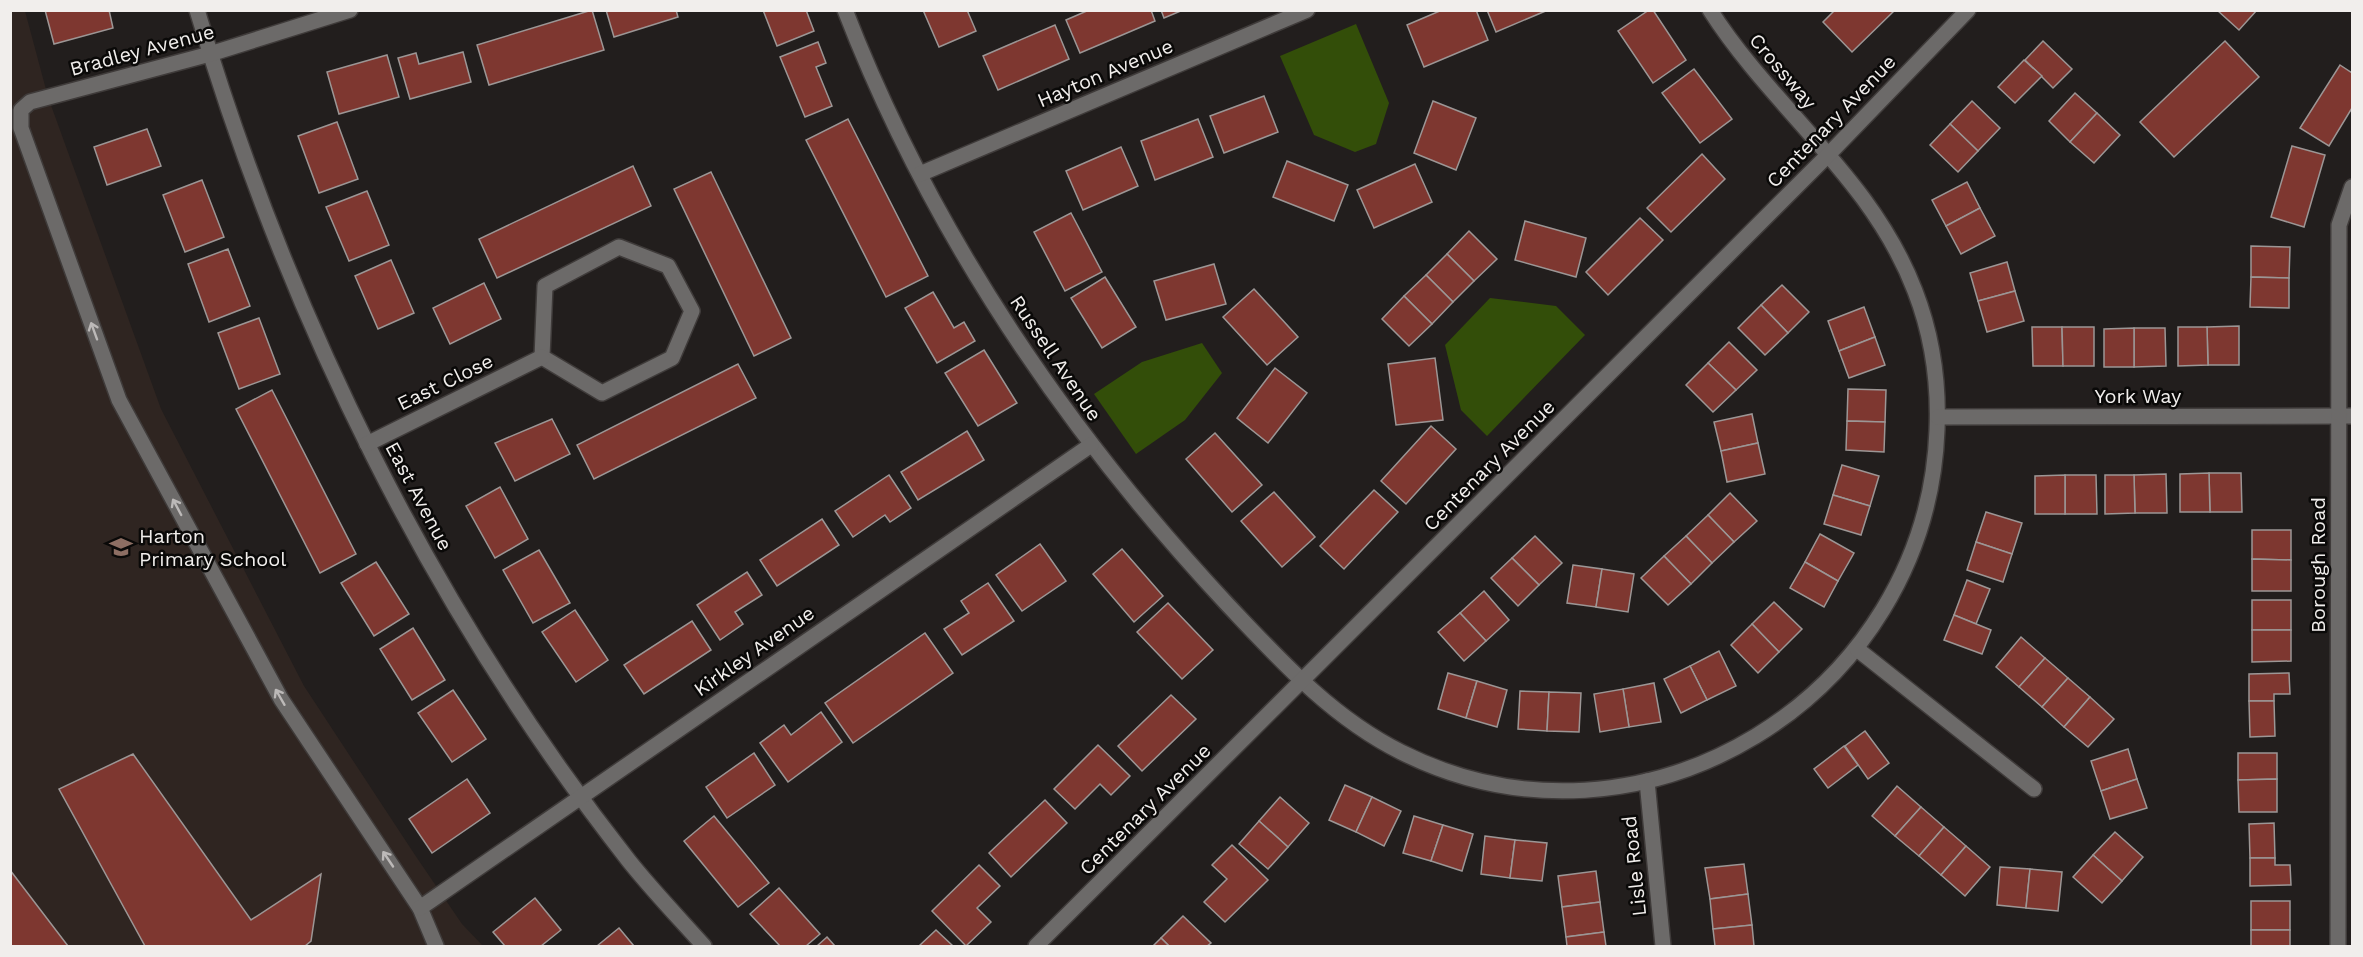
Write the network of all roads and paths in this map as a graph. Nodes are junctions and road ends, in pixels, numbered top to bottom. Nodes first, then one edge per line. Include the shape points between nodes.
1 (197, 10) edge
2 (350, 10) edge
3 (845, 10) edge
4 (1307, 10) edge
5 (1710, 10) edge
6 (1968, 10) edge
7 (210, 54) junction
8 (1829, 154) junction
9 (920, 174) junction
10 (2352, 187) edge
11 (542, 357) junction
12 (2346, 416) edge
13 (1938, 417) junction
14 (367, 444) junction
15 (1091, 445) junction
16 (1857, 649) junction
17 (1302, 682) junction
18 (2345, 775) edge
19 (1647, 781) junction
20 (2034, 789) dead end
21 (581, 796) junction
22 (420, 908) junction
23 (436, 946) edge
24 (704, 946) edge
25 (1036, 946) edge
26 (1664, 946) edge
27 (2338, 946) edge

1 - 7 street, East Avenue
2 - 7 street, Bradley Avenue
3 - 9 street, Russell Avenue
4 - 9 street, Hayton Avenue
5 - 8 street, Crossway via 1760,80
6 - 8 street, Centenary Avenue
7 - 14 street, East Avenue via 271,229
22 -> 7 street, Bradley Avenue via 281,699 119,400 21,128 21,110 30,102
8 - 13 street, Crossway via 1880,220 1917,294 1932,355
8 - 17 street, Centenary Avenue
9 - 15 street, Russell Avenue via 999,313
10 - 12 street, Borough Road via 2339,225
11 - 11 street via 546,286 620,247 668,266 692,311 672,358 602,393
11 - 14 street, East Close
12 - 13 street, York Way
12 - 18 street, Borough Road
13 - 16 street, Crossway via 1931,488 1911,557 1896,589
14 - 21 street, East Avenue via 417,542 511,698
15 - 17 street, Russell Avenue via 1185,558
15 - 21 street, Kirkley Avenue
16 - 19 street, Russell Avenue via 1821,688 1763,733 1726,753
16 - 20 street
17 - 19 street, Russell Avenue via 1367,733 1404,753 1482,780 1564,790
17 - 25 street, Centenary Avenue
18 - 27 street, Borough Road
19 - 26 street, Lisle Road
21 - 22 street, Kirkley Avenue
21 - 24 street, East Avenue via 630,863
22 - 23 street

